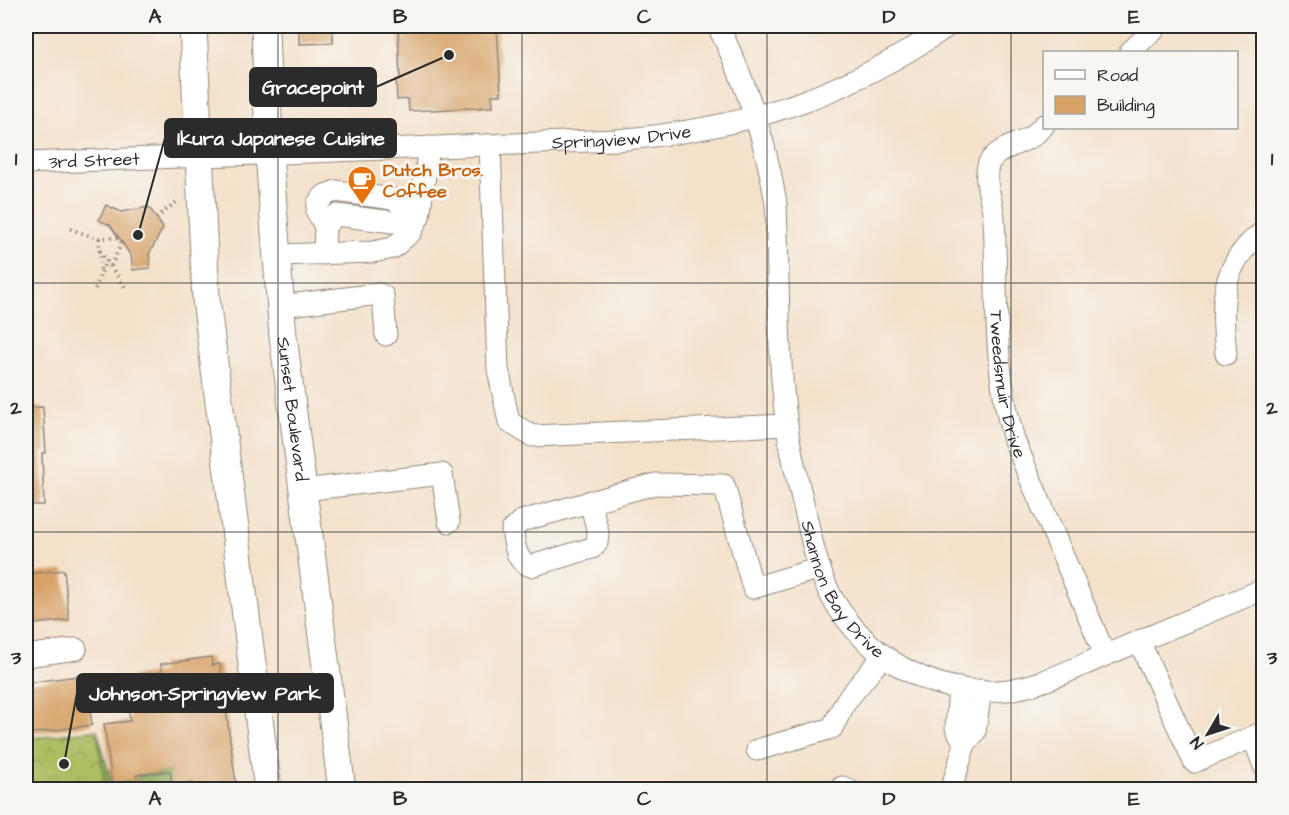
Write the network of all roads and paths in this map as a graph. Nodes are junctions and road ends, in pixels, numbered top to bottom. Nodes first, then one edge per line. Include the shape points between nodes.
1 (193, 26) edge
2 (265, 26) edge
3 (718, 26) edge
4 (948, 26) edge
5 (1157, 26) edge
6 (1131, 51) edge
7 (755, 118) junction
8 (1043, 126) edge
9 (490, 145) junction
10 (429, 147) junction
11 (270, 154) junction
12 (198, 157) junction
13 (26, 164) edge
14 (183, 197) dead end
15 (419, 216) junction
16 (156, 218) dead end
17 (70, 229) dead end
18 (1263, 231) edge
19 (99, 238) junction
20 (119, 238) dead end
21 (122, 243) dead end
22 (100, 251) junction
23 (324, 254) junction
24 (277, 255) junction
25 (106, 260) junction
26 (111, 266) junction
27 (101, 273) junction
28 (126, 287) dead end
29 (95, 289) dead end
30 (281, 306) junction
31 (386, 335) dead end
32 (1226, 354) dead end
33 (787, 425) junction
34 (303, 490) junction
35 (590, 501) dead end
36 (449, 522) dead end
37 (820, 568) junction
38 (1263, 589) edge
39 (1139, 641) junction
40 (76, 650) dead end
41 (1105, 655) junction
42 (26, 656) edge
43 (883, 656) junction
44 (959, 687) junction
45 (981, 690) junction
46 (1258, 735) edge
47 (965, 744) junction
48 (757, 750) dead end
49 (1263, 766) edge
50 (268, 789) edge
51 (342, 789) edge
52 (953, 789) edge

1 - 12 main road
2 - 11 main road, Sunset Boulevard
3 - 7 street, Shannon Bay Drive via 738,66
4 - 7 street, Springview Drive via 820,97
5 - 6 street
7 - 9 street, Springview Drive via 671,135
7 - 33 street, Shannon Bay Drive via 777,203
8 - 41 street, Tweedsmuir Drive via 1033,136 1004,149 989,163 998,369 1014,440
9 - 10 street, Springview Drive
9 - 33 street via 498,369 509,422 532,436
10 - 11 street, Springview Drive
10 - 15 street
11 - 12 street, 3rd Street
11 - 24 main road, Sunset Boulevard
12 - 13 street, 3rd Street
12 - 50 main road via 206,299
14 - 16 path
15 - 23 street via 411,232 393,248
15 - 23 street via 393,222 336,215 325,226
17 - 19 path
18 - 32 street via 1232,265 1225,288 1222,318
19 - 20 path
19 - 22 path
21 - 26 path
22 - 25 path
22 - 27 path
23 - 24 street
24 - 30 main road, Sunset Boulevard
25 - 26 path
25 - 27 path
26 - 28 path
27 - 29 path
30 - 31 street via 378,294 383,296
30 - 34 main road, Sunset Boulevard
33 - 37 street, Shannon Bay Drive
34 - 36 street via 442,474
34 - 51 main road, Sunset Boulevard
35 - 37 street via 655,484 724,485 753,588
37 - 43 street, Shannon Bay Drive via 832,599 850,624
38 - 39 street, Shannon Bay Drive
39 - 41 street, Shannon Bay Drive
39 - 46 street via 1194,762
40 - 42 street
41 - 45 street, Shannon Bay Drive via 1026,686
43 - 44 street, Shannon Bay Drive via 933,681
43 - 48 street via 846,701 832,728
44 - 45 street, Shannon Bay Drive
44 - 47 street via 956,728
45 - 47 street via 975,732
46 - 49 street
47 - 52 street

